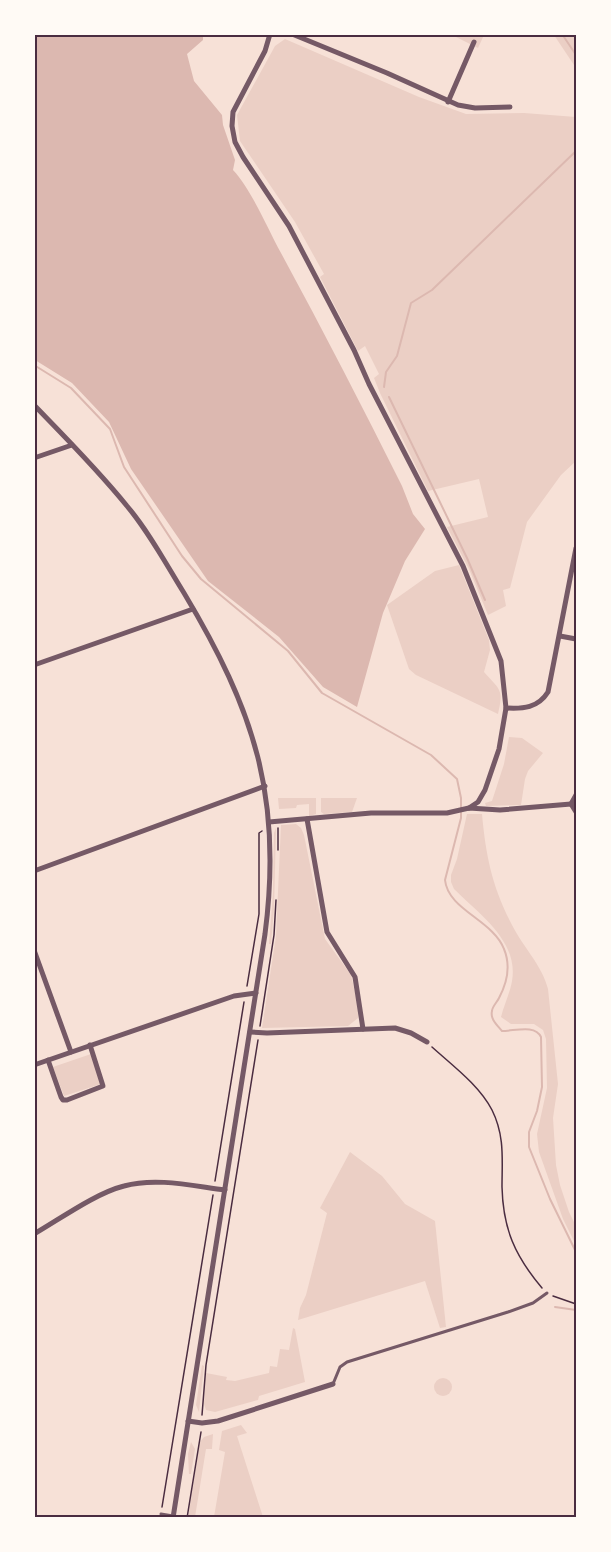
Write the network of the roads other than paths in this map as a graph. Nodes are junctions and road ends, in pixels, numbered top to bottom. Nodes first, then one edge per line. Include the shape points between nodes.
1 (270, 34) edge
2 (292, 34) edge
3 (474, 42) dead end
4 (448, 102) junction
5 (510, 107) dead end
6 (34, 405) edge
7 (72, 445) junction
8 (34, 458) edge
9 (576, 548) edge
10 (193, 609) junction
11 (560, 636) junction
12 (576, 639) edge
13 (34, 665) edge
14 (506, 708) junction
15 (265, 786) junction
16 (576, 795) edge
17 (571, 804) junction
18 (469, 808) junction
19 (576, 812) edge
20 (307, 819) junction
21 (269, 822) junction
22 (34, 871) edge
23 (34, 950) edge
24 (256, 993) junction
25 (363, 1029) junction
26 (250, 1032) junction
27 (427, 1042) road end
28 (90, 1045) junction
29 (71, 1052) junction
30 (48, 1060) junction
31 (34, 1065) edge
32 (225, 1190) junction
33 (34, 1234) edge
34 (548, 1293) road end
35 (333, 1384) joint
36 (188, 1421) junction
37 (161, 1514) road end
38 (173, 1517) edge

1 - 14 street via 233,112 235,142 289,226 463,566 501,661
2 - 4 street
3 - 4 street
4 - 5 street via 475,108
6 - 7 street
7 - 8 street
7 - 10 street via 134,514
9 - 11 street
10 - 13 street
10 - 15 street via 239,697
11 - 12 street
11 - 14 street via 544,697 536,705
14 - 18 street via 489,782 478,802
15 - 21 street
15 - 22 street
16 - 17 street
17 - 18 street via 500,810
17 - 19 street
18 - 20 street
20 - 21 street
20 - 25 street via 327,932 355,977
21 - 24 street via 268,896
23 - 29 street
24 - 26 street
24 - 28 street via 234,996
25 - 26 street
25 - 27 street via 400,1029
26 - 32 street
28 - 29 street
28 - 30 street via 103,1086 67,1100 61,1097
29 - 30 street
30 - 31 street
32 - 33 street via 155,1182 126,1185
32 - 36 street
34 - 35 lane via 508,1312 347,1362 340,1366
35 - 36 street via 240,1416 202,1423
36 - 38 street
37 - 38 lane

